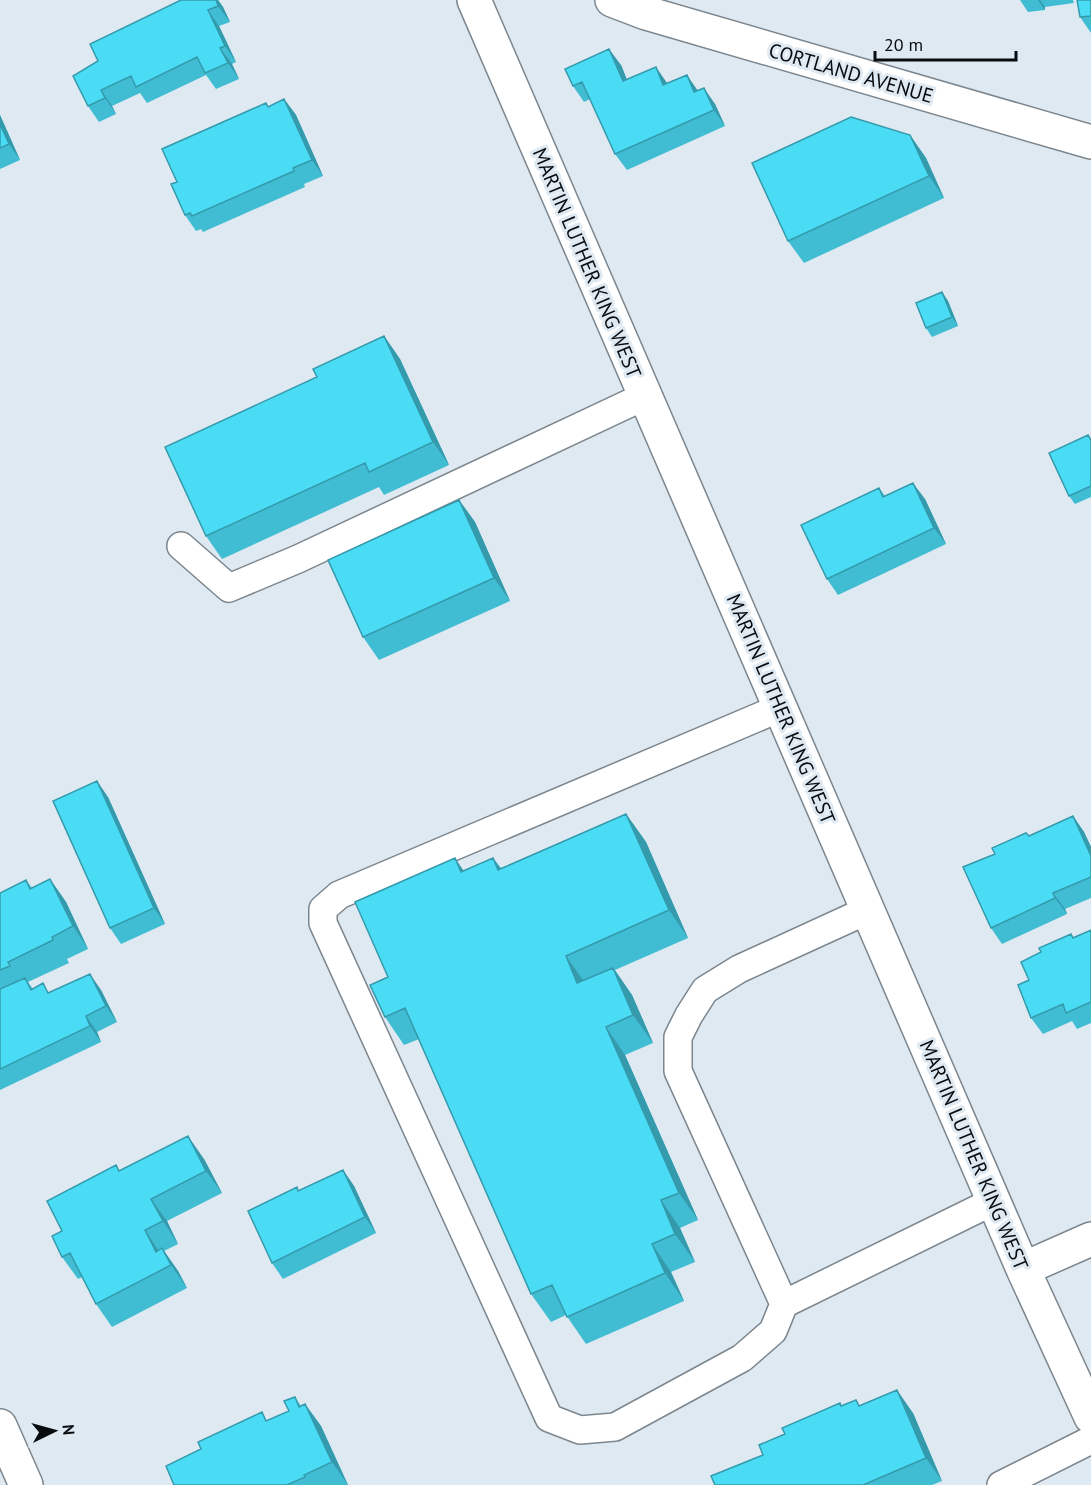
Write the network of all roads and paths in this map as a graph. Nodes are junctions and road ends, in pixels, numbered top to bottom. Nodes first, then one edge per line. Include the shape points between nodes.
1 (474, 0) edge
2 (612, 0) edge
3 (1091, 142) edge
4 (645, 396) junction
5 (182, 546) dead end
6 (780, 708) junction
7 (868, 910) junction
8 (994, 1201) junction
9 (1091, 1239) edge
10 (1023, 1269) junction
11 (784, 1304) junction
12 (1091, 1417) edge
13 (0, 1426) edge
14 (1091, 1440) edge
15 (26, 1485) edge
16 (1001, 1485) edge

1 - 4 street, MARTIN LUTHER KING WEST
2 - 3 street, CORTLAND AVENUE
4 - 5 lane via 229,588
4 - 6 street, MARTIN LUTHER KING WEST
6 - 7 street, MARTIN LUTHER KING WEST
6 - 11 lane via 339,895 323,909 323,922 549,1418 580,1430 615,1427 742,1358 773,1331
7 - 8 street, MARTIN LUTHER KING WEST
7 - 11 lane via 739,969 705,990 678,1037 678,1071
8 - 10 street, MARTIN LUTHER KING WEST
8 - 11 lane
9 - 10 street
10 - 12 street, MARTIN LUTHER KING WEST
13 - 15 street
14 - 16 lane

